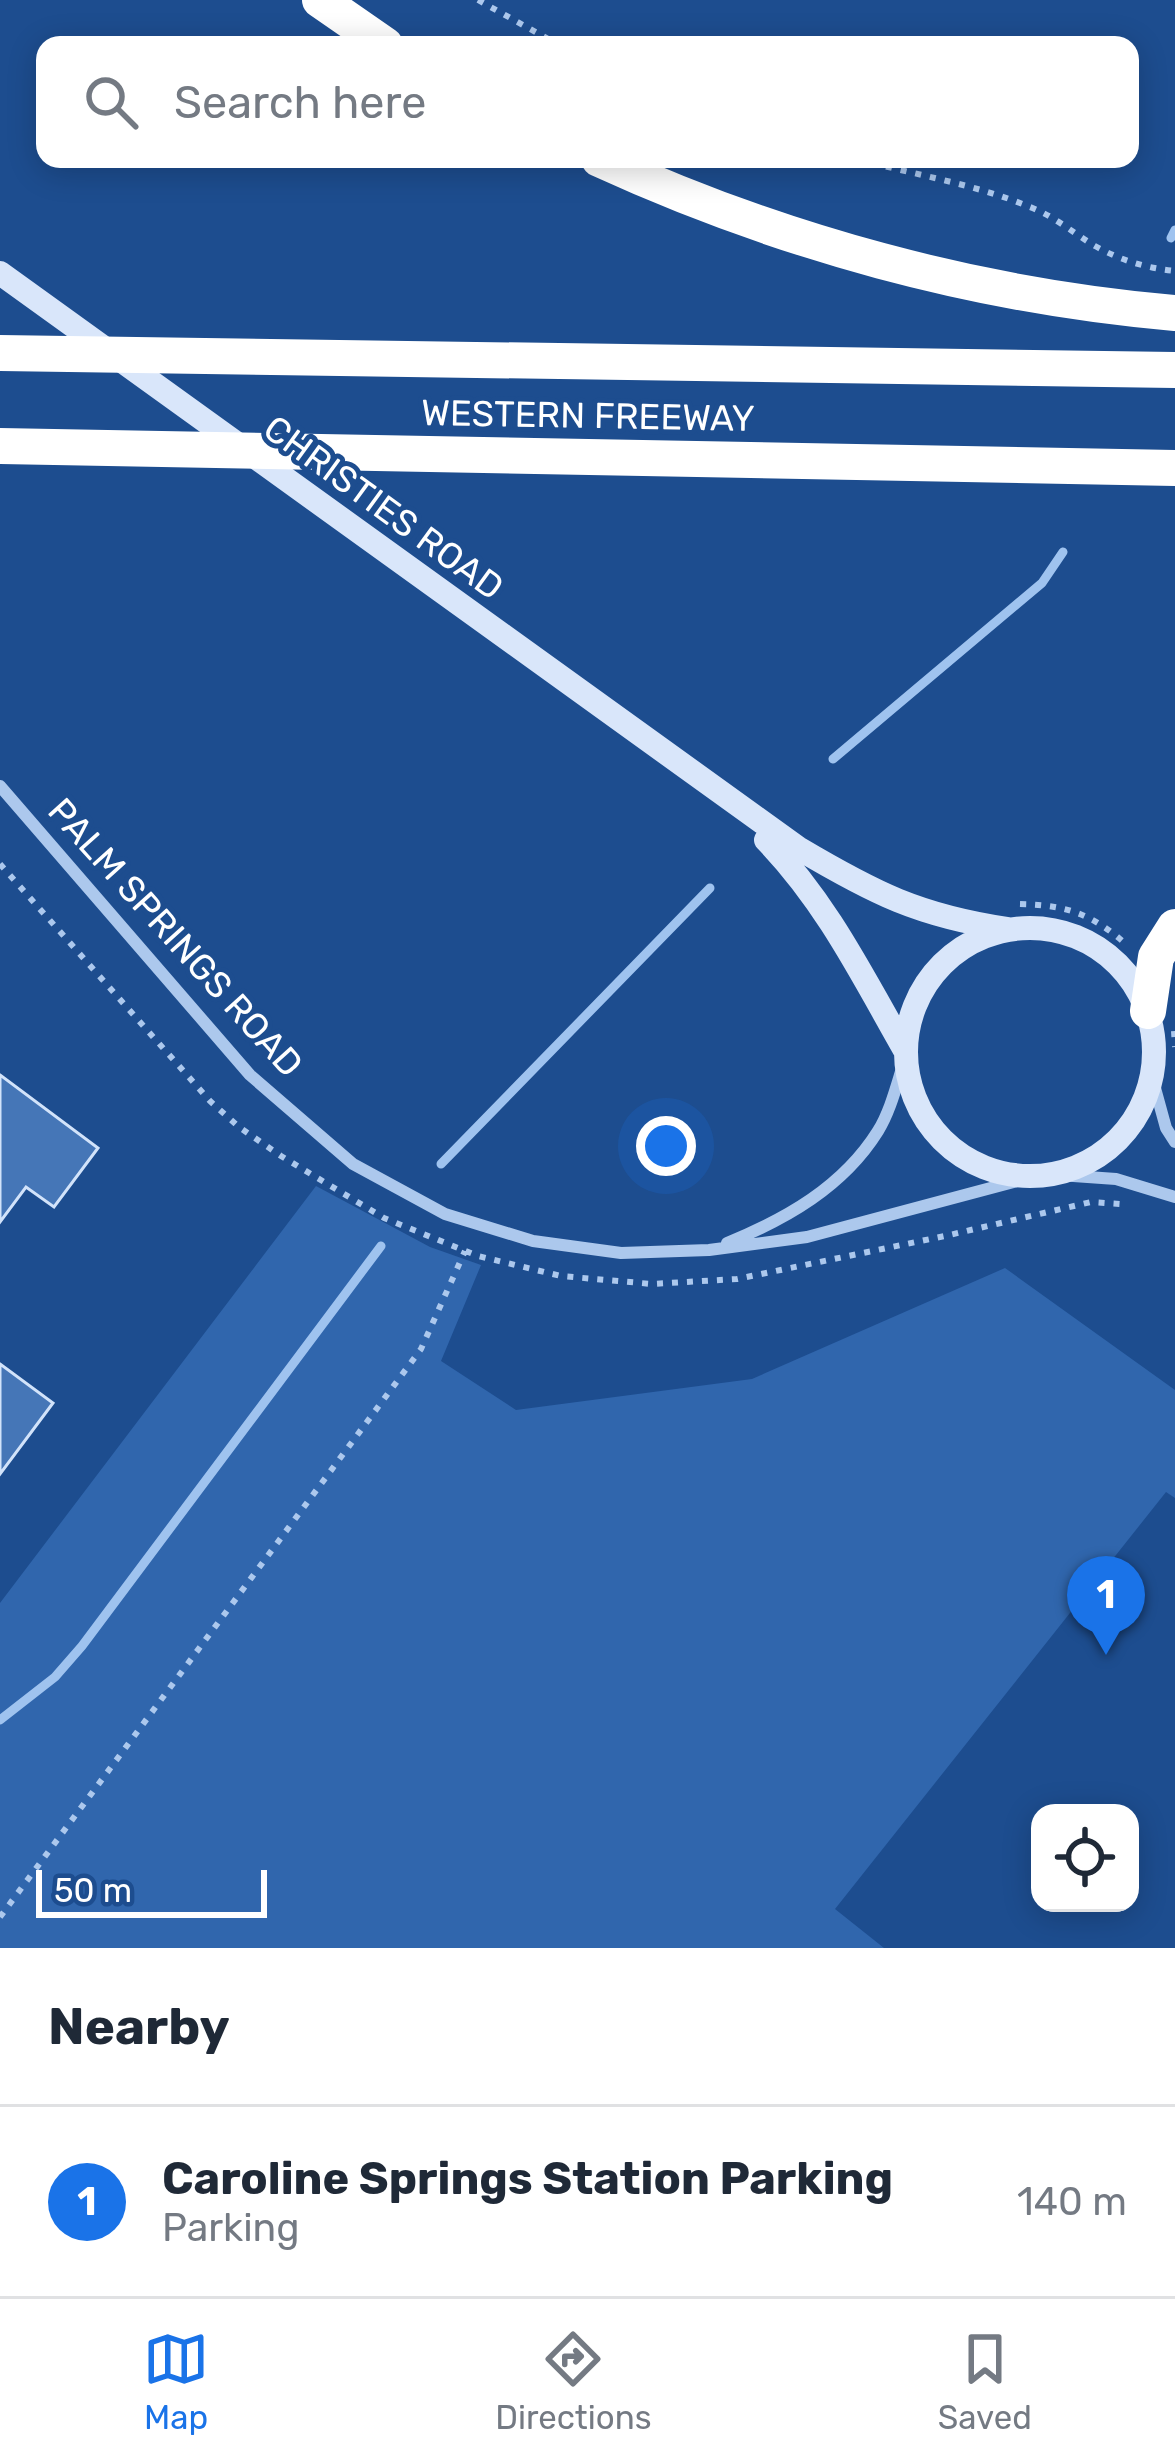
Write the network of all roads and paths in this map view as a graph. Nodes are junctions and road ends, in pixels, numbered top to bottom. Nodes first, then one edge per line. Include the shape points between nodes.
1 (320, 0) edge
2 (478, 0) edge
3 (372, 36) edge
4 (543, 36) edge
5 (620, 168) edge
6 (891, 168) edge
7 (1175, 272) edge
8 (0, 273) edge
9 (1175, 313) edge
10 (0, 353) edge
11 (1175, 370) edge
12 (0, 446) edge
13 (1175, 468) edge
14 (0, 786) edge
15 (727, 798) junction
16 (0, 864) edge
17 (1011, 917) junction
18 (1175, 927) edge
19 (1137, 953) dead end
20 (1148, 1011) junction
21 (906, 1056) junction
22 (1152, 1077) junction
23 (239, 1127) dead end
24 (1175, 1142) edge
25 (1039, 1175) junction
26 (1175, 1197) edge
27 (465, 1250) dead end
28 (709, 1250) junction
29 (0, 1917) edge

1 - 3 highway
2 - 4 path
5 - 9 highway via 696,200 940,276
6 - 7 path via 1017,201 1114,255
8 - 15 main road, CHRISTIES ROAD
10 - 11 highway, WESTERN FREEWAY
12 - 13 highway, WESTERN FREEWAY
14 - 28 street, PALM SPRINGS ROAD via 250,1075 352,1164 445,1214 533,1241 621,1253
15 - 17 main road, CHRISTIES ROAD via 861,886 940,916
15 - 21 main road, CHRISTIES ROAD via 832,920
16 - 23 path
17 - 19 path via 1053,905 1088,915
17 - 20 main road via 1077,936 1107,954
17 - 21 main road via 945,961 922,990
18 - 20 highway via 1156,957
20 - 22 main road
21 - 25 main road via 913,1096 932,1130 960,1156 994,1172
21 - 28 street, PALM SPRINGS ROAD via 879,1129 823,1193
22 - 24 street
22 - 25 main road via 1137,1116 1110,1148 1073,1169
25 - 26 street via 1116,1179
25 - 28 street, PALM SPRINGS ROAD via 807,1237
27 - 29 path via 422,1349

